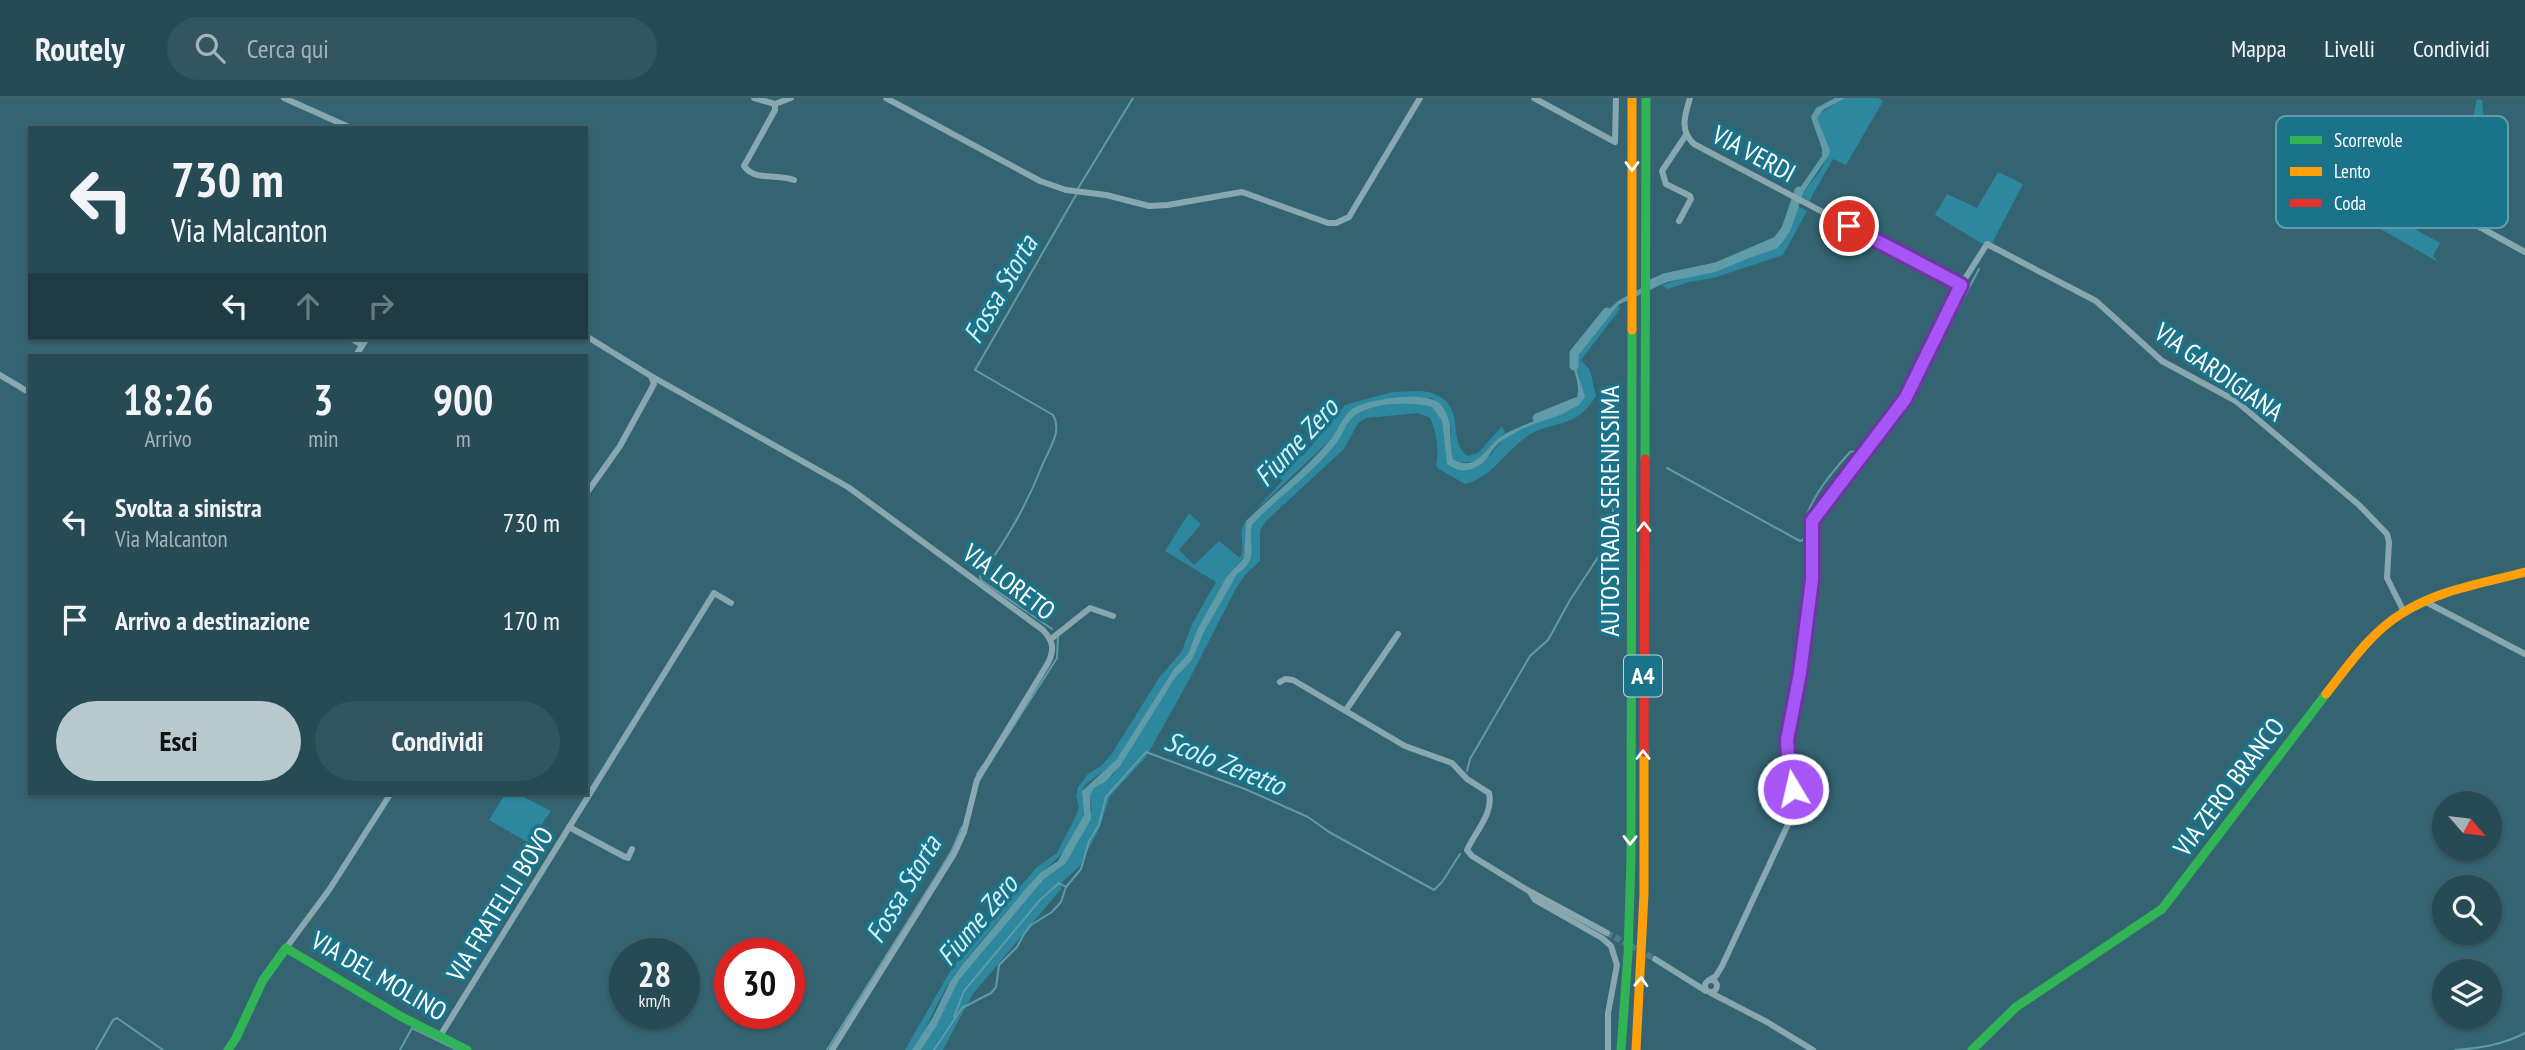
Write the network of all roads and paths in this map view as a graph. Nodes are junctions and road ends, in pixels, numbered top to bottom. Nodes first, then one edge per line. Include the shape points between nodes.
1 (285, 98) edge
2 (754, 98) edge
3 (791, 98) edge
4 (886, 98) edge
5 (1420, 98) edge
6 (1534, 98) edge
7 (1616, 98) edge
8 (1632, 98) edge
9 (1646, 98) edge
10 (1690, 98) edge
11 (775, 104) junction
12 (347, 126) edge
13 (939, 126) junction
14 (935, 133) dead end
15 (1686, 135) junction
16 (794, 180) dead end
17 (1679, 221) dead end
18 (2482, 228) edge
19 (2525, 252) edge
20 (1961, 285) junction
21 (588, 337) edge
22 (353, 340) edge
23 (366, 340) edge
24 (362, 345) junction
25 (357, 354) edge
26 (0, 375) edge
27 (651, 376) junction
28 (28, 392) edge
29 (588, 491) edge
30 (2525, 572) edge
31 (2426, 602) junction
32 (731, 603) dead end
33 (2404, 612) junction
34 (1113, 616) dead end
35 (1398, 634) dead end
36 (1051, 639) junction
37 (2525, 654) edge
38 (1280, 682) dead end
39 (1346, 710) junction
40 (390, 795) edge
41 (569, 827) junction
42 (632, 849) dead end
43 (1529, 891) junction
44 (1607, 933) tunnel mouth
45 (286, 948) junction
46 (1655, 959) tunnel mouth
47 (1712, 984) junction
48 (440, 1036) junction
49 (228, 1050) edge
50 (467, 1050) edge
51 (832, 1050) edge
52 (1608, 1050) edge
53 (1621, 1050) edge
54 (1636, 1050) edge
55 (1813, 1050) edge
56 (1972, 1050) edge

1 - 12 street
2 - 11 street
3 - 11 street
4 - 13 street
5 - 13 street via 1349,217 1336,223 1241,192 1149,206 1077,191 1040,181
6 - 7 street via 1615,142
8 -> 53 main road, AUTOSTRADA SERENISSIMA / A4 via 1632,711
54 -> 9 main road, AUTOSTRADA SERENISSIMA / A4 via 1644,894
10 - 15 street, VIA VERDI
11 - 16 street via 744,166 767,177
13 - 14 street
15 - 17 street via 1662,171 1666,184 1691,199
15 - 20 street, VIA VERDI via 1703,150
18 - 19 street
20 - 33 street, VIA GARDIGIANA via 1987,244 2096,301 2162,361 2236,401 2383,529 2389,542 2387,578
20 - 47 street via 1910,391 1812,521 1812,580 1787,740 1797,805
21 - 27 street
22 - 24 street
23 - 24 street
24 - 25 street
26 - 28 street
27 - 29 street via 654,384 620,446
27 - 36 street, VIA LORETO via 848,487
30 - 31 main road, VIA ZERO BRANCO
31 - 33 main road, VIA ZERO BRANCO
31 - 37 street
32 - 41 street, VIA FRATELLI BOVO via 714,593
33 - 56 main road, VIA ZERO BRANCO via 2373,636 2346,668 2162,909 2016,1007
34 - 36 street via 1090,608
35 - 39 street
36 - 51 street, VIA LORETO via 1048,663 977,780 954,854
38 - 39 street via 1293,680
39 - 43 street via 1405,746 1452,763 1466,779 1489,793 1490,807 1467,850
40 - 45 street, VIA DEL MOLINO
41 - 42 street via 625,858
41 - 48 street, VIA FRATELLI BOVO
43 - 44 street
43 - 52 street via 1535,900 1611,946 1617,965 1608,1013
45 - 48 main road, VIA DEL MOLINO
45 - 49 main road via 263,980
46 - 47 street via 1698,984
47 - 55 street via 1721,997
48 - 50 main road, VIA DEL MOLINO

